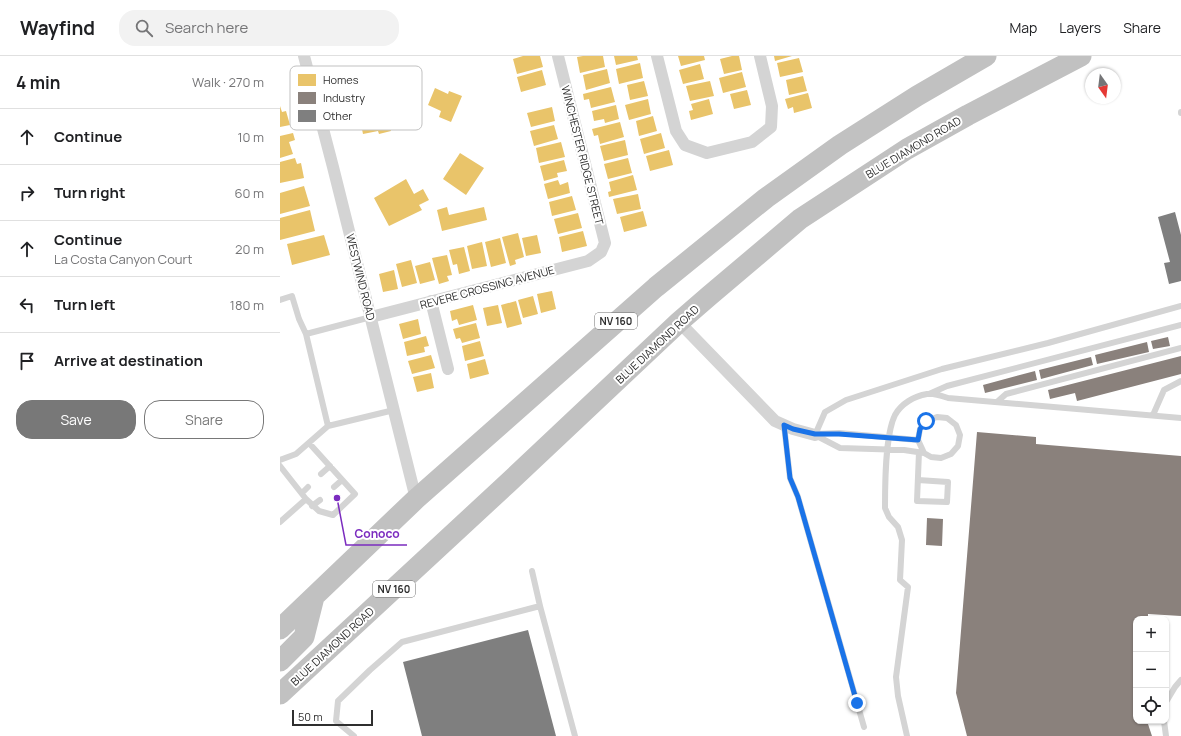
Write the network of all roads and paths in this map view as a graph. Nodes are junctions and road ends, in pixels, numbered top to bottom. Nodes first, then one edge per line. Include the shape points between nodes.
1 (304, 56) edge
2 (558, 56) edge
3 (656, 56) edge
4 (760, 56) edge
5 (986, 56) edge
6 (1081, 56) edge
7 (307, 66) edge
8 (323, 130) edge
9 (601, 252) joint
10 (280, 300) edge
11 (431, 301) junction
12 (1181, 306) edge
13 (371, 318) junction
14 (679, 322) junction
15 (1181, 324) edge
16 (306, 334) junction
17 (1181, 348) edge
18 (448, 369) dead end
19 (1181, 380) edge
20 (929, 394) junction
21 (997, 402) junction
22 (394, 410) junction
23 (1152, 415) junction
24 (1181, 418) edge
25 (784, 425) junction
26 (328, 426) junction
27 (815, 434) junction
28 (888, 438) junction
29 (918, 440) junction
30 (309, 443) junction
31 (888, 450) junction
32 (922, 453) junction
33 (280, 460) edge
34 (280, 466) edge
35 (330, 466) junction
36 (321, 474) dead end
37 (342, 480) junction
38 (918, 480) junction
39 (308, 487) dead end
40 (334, 487) dead end
41 (302, 493) junction
42 (306, 499) junction
43 (416, 499) junction
44 (320, 500) dead end
45 (312, 506) junction
46 (280, 522) edge
47 (532, 571) dead end
48 (314, 597) junction
49 (540, 606) junction
50 (280, 629) edge
51 (280, 661) edge
52 (1181, 680) edge
53 (280, 694) edge
54 (1169, 696) edge
55 (1164, 724) edge
56 (864, 727) dead end
57 (354, 736) edge
58 (575, 736) edge
59 (907, 736) edge
60 (1166, 736) edge

1 - 7 street, WESTWIND ROAD
2 - 9 street, WINCHESTER RIDGE STREET via 605,243
3 - 4 street via 676,131 685,145 707,153 752,142 771,126 772,106
5 - 43 highway, NV 160 via 840,145 766,198 656,287
6 - 14 highway, BLUE DIAMOND ROAD / NV 160 via 907,149 845,188 800,219
8 - 13 street, WESTWIND ROAD
9 - 11 street, REVERE CROSSING AVENUE via 588,261
10 - 16 lane via 292,296
11 - 13 street, REVERE CROSSING AVENUE
11 - 18 street
12 - 27 lane via 942,369 846,400 824,412
13 - 16 lane
13 - 22 street, WESTWIND ROAD
14 - 25 street via 775,421
14 - 53 highway, BLUE DIAMOND ROAD / NV 160
15 - 20 lane via 947,386
16 - 26 lane
17 - 21 lane via 1006,394
19 - 23 lane via 1164,390
20 - 21 lane
20 - 28 lane via 916,396 902,406 895,416
21 - 23 lane
22 - 26 lane
22 - 43 street, WESTWIND ROAD
23 - 24 lane
25 - 27 street
25 - 56 lane via 790,478 798,497
26 - 30 lane
27 - 28 lane
27 - 31 lane via 840,448
28 - 29 lane
28 - 31 lane
29 - 32 lane
29 - 32 lane via 920,429 926,421 937,417 947,418 956,425 960,435 958,446 952,454 941,458
30 - 33 lane via 296,454
30 - 35 lane
31 - 32 lane
31 - 59 lane via 885,508 898,527 902,540 900,580 908,587 896,677
32 - 38 lane
34 - 41 lane
35 - 36 lane
35 - 37 lane
37 - 40 lane
37 - 45 lane via 355,494 333,515 319,512
38 - 38 lane via 917,501 947,502 948,482
39 - 41 lane
41 - 42 lane
42 - 45 lane
42 - 46 lane
43 - 48 highway, NV 160
44 - 45 lane
47 - 49 lane
48 - 50 highway, NV 160
48 - 51 highway via 304,638
49 - 57 lane via 402,642 338,701 336,721
49 - 58 lane
52 - 54 lane
55 - 60 lane

